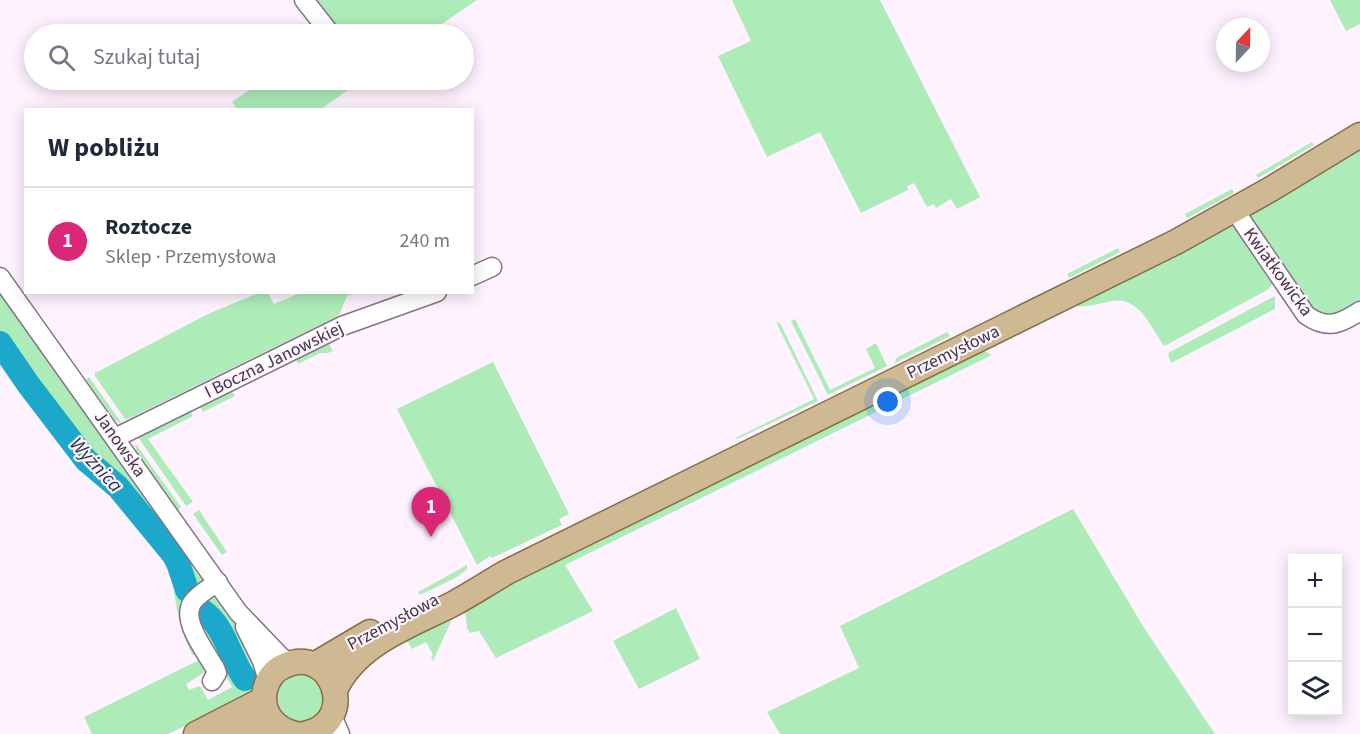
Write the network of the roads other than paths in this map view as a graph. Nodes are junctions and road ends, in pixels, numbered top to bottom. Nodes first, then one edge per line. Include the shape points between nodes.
1 (304, 0) edge
2 (323, 24) edge
3 (1360, 135) edge
4 (1234, 210) junction
5 (492, 267) dead end
6 (474, 275) edge
7 (0, 277) edge
8 (431, 294) edge
9 (1360, 311) edge
10 (115, 438) junction
11 (507, 572) junction
12 (218, 582) junction
13 (238, 612) junction
14 (290, 663) junction
15 (314, 665) junction
16 (212, 681) dead end
17 (266, 690) junction
18 (335, 690) junction
19 (274, 723) junction
20 (336, 725) edge
21 (196, 734) edge
22 (221, 734) edge
23 (296, 734) edge
24 (304, 734) edge

1 - 2 street
3 - 4 main road, Przemysłowa
4 - 9 street, Kwiatkowicka via 1306,315 1323,324 1333,324
4 - 11 main road, Przemysłowa
5 - 6 street
7 - 10 street, Janowska
8 - 10 street, I Boczna Janowskiej via 342,326
10 - 12 street, Janowska
11 - 15 main road, Przemysłowa via 416,606
11 - 18 main road, Przemysłowa via 375,644 344,672
12 - 13 street, Janowska
12 - 16 street via 194,600 188,613 189,622 217,673
13 - 14 street, Janowska
13 - 17 street, Janowska via 262,661
14 - 15 main road
14 - 17 main road via 275,672
15 - 18 main road via 324,671
17 - 19 main road via 268,716
17 - 21 main road
18 - 20 main road
19 - 22 main road
19 - 23 main road
20 - 24 main road

